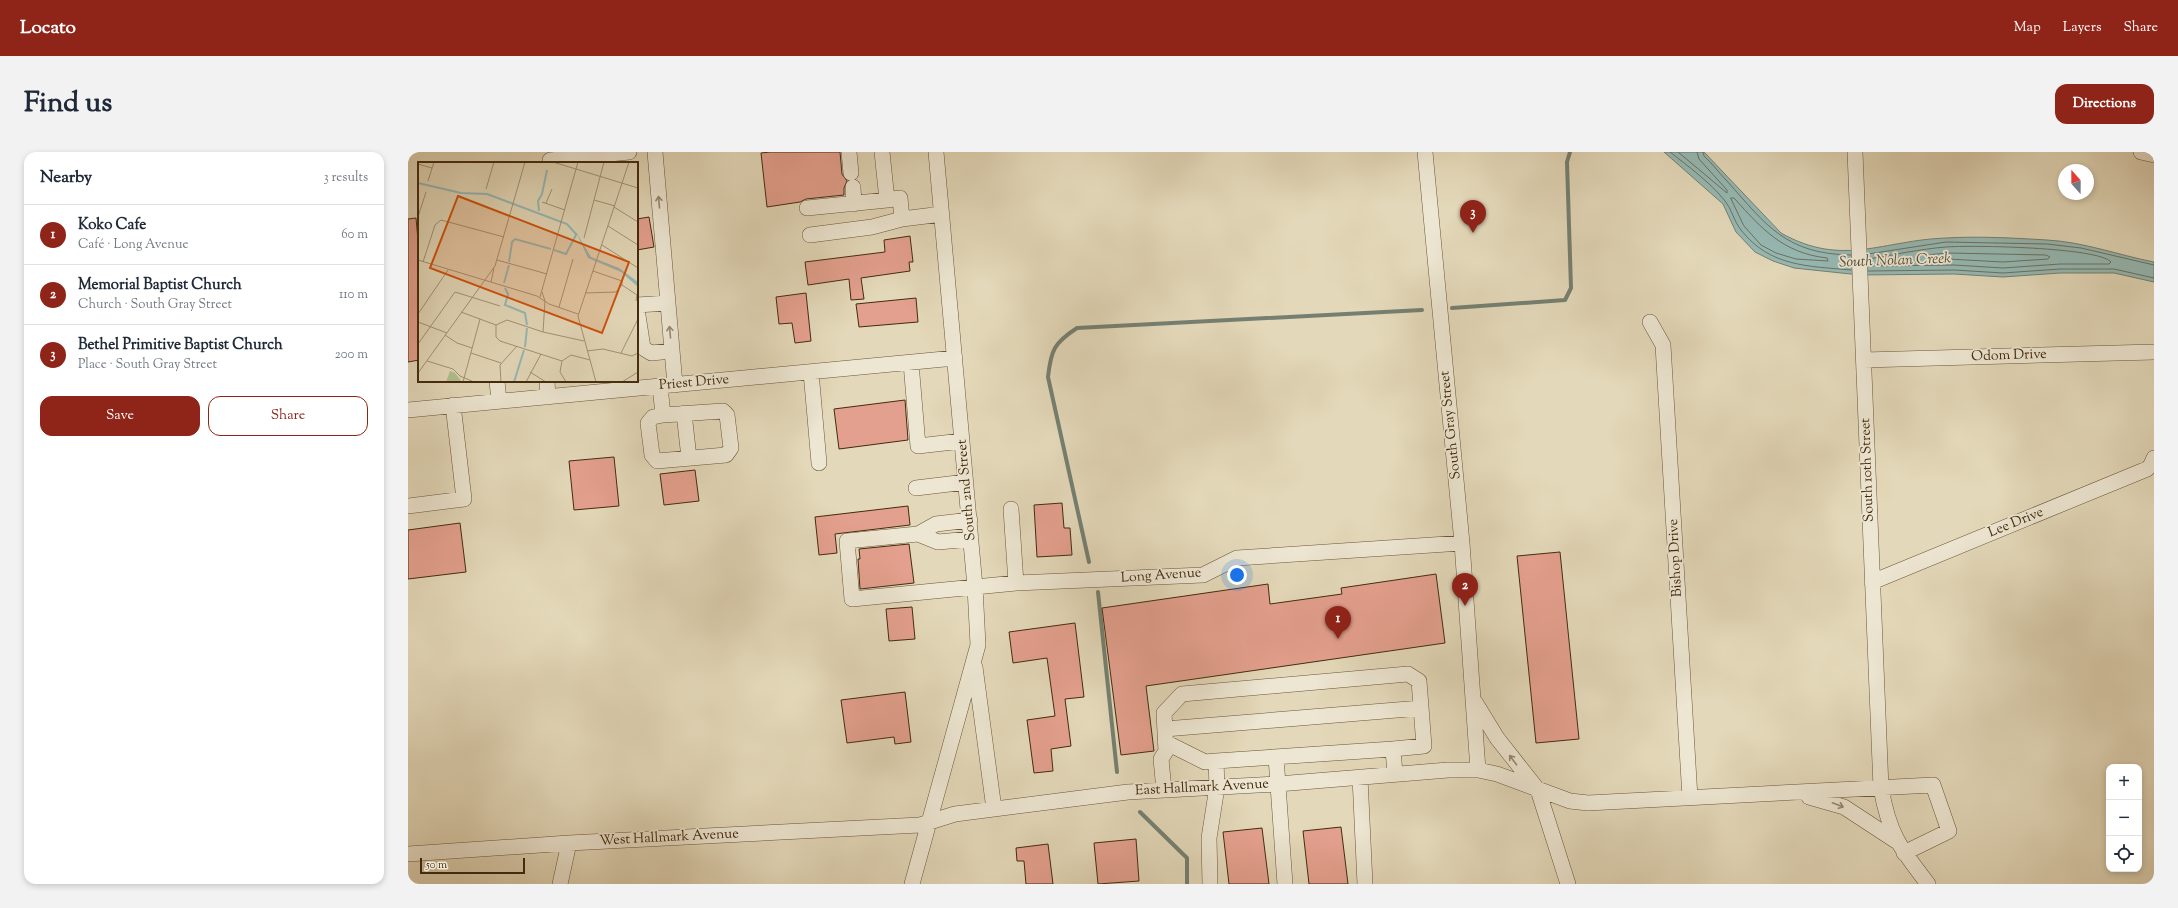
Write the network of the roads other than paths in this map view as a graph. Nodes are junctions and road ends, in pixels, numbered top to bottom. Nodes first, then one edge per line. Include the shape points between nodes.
1 (629, 152) edge
2 (655, 152) edge
3 (849, 152) edge
4 (882, 152) edge
5 (936, 152) edge
6 (1425, 152) edge
7 (1855, 152) edge
8 (2141, 152) edge
9 (2154, 155) edge
10 (551, 162) edge
11 (886, 200) junction
12 (854, 204) junction
13 (807, 208) dead end
14 (942, 214) junction
15 (902, 219) junction
16 (810, 235) dead end
17 (668, 303) junction
18 (638, 305) edge
19 (638, 316) edge
20 (1650, 322) dead end
21 (672, 351) junction
22 (2154, 352) edge
23 (955, 358) junction
24 (1864, 360) junction
25 (911, 363) junction
26 (811, 372) junction
27 (497, 382) edge
28 (547, 382) edge
29 (668, 385) junction
30 (584, 387) edge
31 (548, 397) junction
32 (499, 401) junction
33 (453, 406) junction
34 (408, 410) edge
35 (684, 413) junction
36 (663, 415) junction
37 (962, 441) junction
38 (689, 458) junction
39 (2154, 458) edge
40 (819, 463) dead end
41 (966, 482) junction
42 (916, 488) dead end
43 (408, 506) edge
44 (1011, 509) dead end
45 (970, 520) junction
46 (918, 534) junction
47 (971, 539) junction
48 (1462, 543) junction
49 (1872, 582) junction
50 (1016, 583) junction
51 (975, 586) junction
52 (974, 660) junction
53 (1473, 699) junction
54 (1421, 708) junction
55 (1165, 735) junction
56 (1393, 749) junction
57 (1276, 757) junction
58 (1216, 761) junction
59 (1478, 770) junction
60 (1395, 774) junction
61 (1360, 777) junction
62 (1278, 784) junction
63 (1217, 787) junction
64 (1881, 788) junction
65 (1164, 790) junction
66 (1538, 790) junction
67 (1787, 793) junction
68 (1690, 798) junction
69 (994, 809) junction
70 (929, 822) junction
71 (569, 843) junction
72 (1901, 847) junction
73 (408, 854) edge
74 (560, 884) edge
75 (912, 884) edge
76 (1210, 884) edge
77 (1285, 884) edge
78 (1365, 884) edge
79 (1568, 884) edge
80 (1928, 884) edge

1 - 10 street via 550,160
17 -> 2 street
3 - 12 street
4 - 11 street
5 - 14 street, South 2nd Street
6 - 48 street, South Gray Street
7 - 24 street, South 10th Street
8 - 9 street
11 - 12 street
11 - 15 street via 900,198
12 - 13 street
14 - 15 street
14 - 23 street, South 2nd Street
15 - 16 street via 872,228
17 - 18 street
21 -> 17 street
19 - 21 street via 643,348 651,353
20 - 68 street, Bishop Drive via 1663,345
21 - 29 street
22 - 24 street, Odom Drive
23 - 25 street, Priest Drive
23 - 37 street, South 2nd Street
24 - 49 street, South 10th Street
25 - 26 street, Priest Drive
25 - 37 street via 918,446
26 - 29 street, Priest Drive
26 - 40 street
27 - 32 street
28 - 31 street
29 - 30 street, Priest Drive
29 - 36 street
30 - 31 street, Priest Drive
31 - 32 street, Priest Drive
32 - 33 street, Priest Drive
33 - 34 street, Priest Drive
33 - 43 street via 464,499
35 - 36 street
35 - 38 street
35 - 38 street via 725,412 731,448 726,455
36 - 38 street via 652,417 648,423 652,455 657,461
37 - 41 street, South 2nd Street
39 - 49 street, Lee Drive via 2152,465 2146,469
41 - 42 street
41 - 45 street, South 2nd Street
44 - 50 street
45 - 46 street via 936,524
45 - 47 street, South 2nd Street
46 - 47 street via 938,542
46 - 51 street, Long Avenue via 847,542 852,599
47 - 51 street, South 2nd Street
48 - 50 street, Long Avenue via 1237,558 1203,575
48 - 53 street, South Gray Street
49 - 64 street, South 10th Street
50 - 51 street, Long Avenue
51 - 52 street, South 2nd Street via 978,644
52 - 69 street
52 - 70 street, South 2nd Street
53 - 59 street, South Gray Street
66 -> 53 street, South Gray Street via 1497,738
54 - 55 street
54 - 55 street via 1418,681 1408,674 1182,694 1164,713
54 - 56 street via 1424,746
55 - 58 street via 1205,762
55 - 65 street via 1166,751 1162,759
56 - 57 street
56 - 60 street
57 - 58 street
57 - 62 street
58 - 63 street
59 - 60 street, East Hallmark Avenue
59 - 66 street, East Hallmark Avenue via 1497,774
60 - 61 street, East Hallmark Avenue
61 - 62 street, East Hallmark Avenue
61 - 78 street
62 - 63 street, East Hallmark Avenue
62 - 77 street
63 - 65 street, East Hallmark Avenue
63 - 76 street via 1209,838
64 - 67 street
64 - 72 street, South 10th Street via 1885,813
64 - 72 street via 1933,785 1949,831
65 - 69 street, East Hallmark Avenue via 1128,792
66 - 68 street, East Hallmark Avenue via 1570,801 1588,803
66 - 79 street, South Gray Street
67 - 68 street, East Hallmark Avenue
67 -> 72 street via 1844,807
69 - 70 street, East Hallmark Avenue via 955,814
70 - 71 street, West Hallmark Avenue via 920,825
70 - 75 street, South 2nd Street
71 - 73 street, West Hallmark Avenue
71 - 74 street
72 - 80 street

